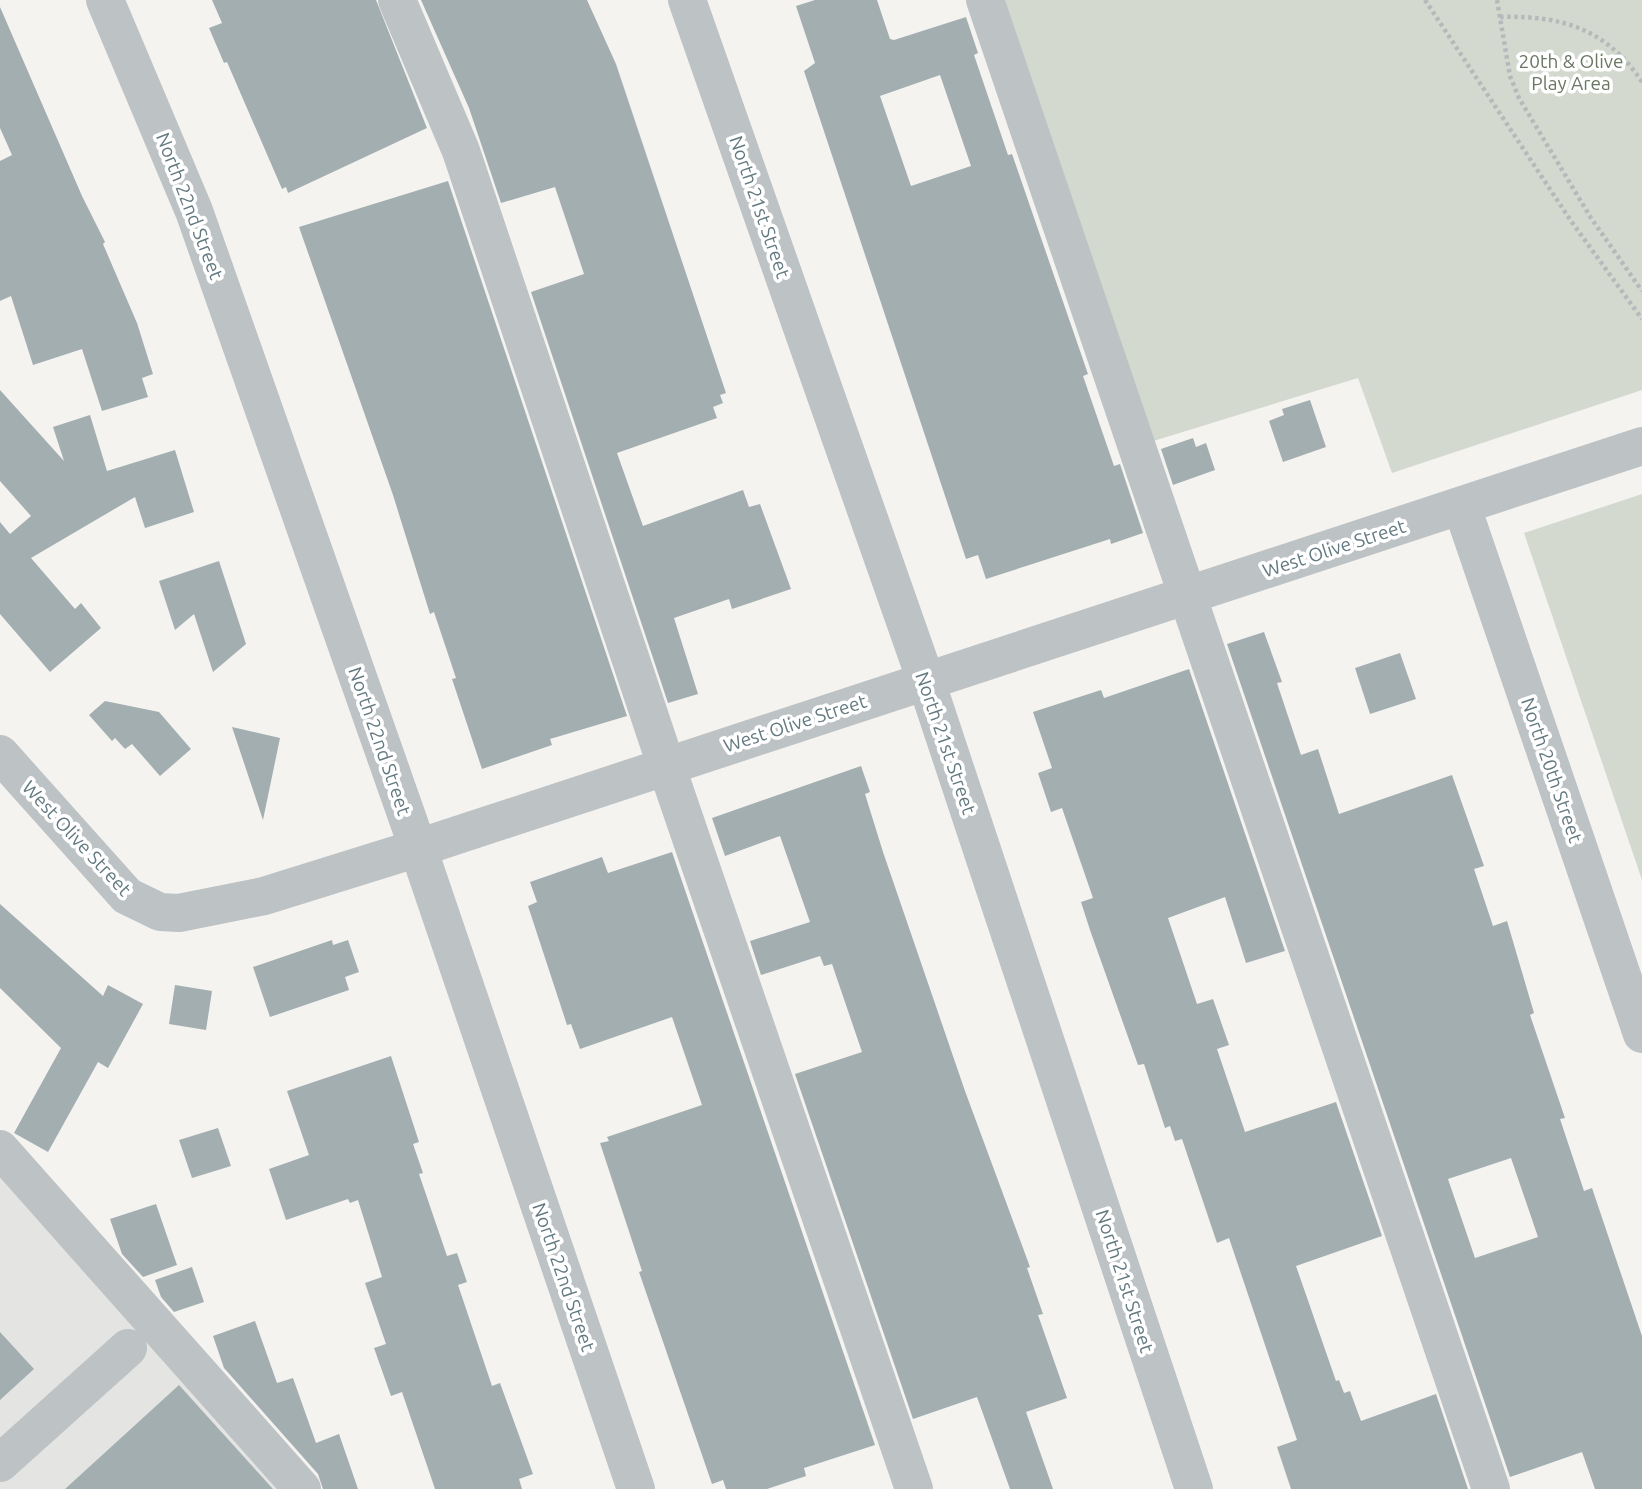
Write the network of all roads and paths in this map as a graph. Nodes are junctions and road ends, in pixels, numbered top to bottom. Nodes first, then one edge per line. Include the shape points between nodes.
1 (105, 0) edge
2 (397, 0) edge
3 (687, 0) edge
4 (985, 0) edge
5 (1425, 0) edge
6 (1497, 0) edge
7 (1500, 17) junction
8 (1642, 82) edge
9 (1642, 290) edge
10 (1642, 319) edge
11 (1642, 446) edge
12 (1462, 507) junction
13 (1187, 596) junction
14 (926, 681) junction
15 (0, 754) edge
16 (666, 765) junction
17 (418, 848) junction
18 (1642, 1034) edge
19 (0, 1149) edge
20 (128, 1348) dead end
21 (0, 1463) edge
22 (302, 1489) edge
23 (636, 1489) edge
24 (914, 1489) edge
25 (1194, 1489) edge
26 (1491, 1489) edge

1 - 17 street, North 22nd Street via 194,211
2 - 16 street via 461,151
3 - 14 street, North 21st Street
4 - 13 street
5 - 10 path via 1563,210
6 - 7 path
7 - 8 path via 1544,17 1576,25 1613,49
7 - 9 path via 1510,76 1519,99 1591,218
11 - 12 street, West Olive Street
12 - 13 street, West Olive Street
12 - 18 street, North 20th Street
13 - 14 street, West Olive Street
13 - 26 street
14 - 16 street, West Olive Street
14 - 25 street, North 21st Street
15 - 17 street, West Olive Street via 127,896 160,912 190,911 264,896
16 - 17 street, West Olive Street
16 - 24 street
17 - 23 street, North 22nd Street
19 - 22 street
20 - 21 street

